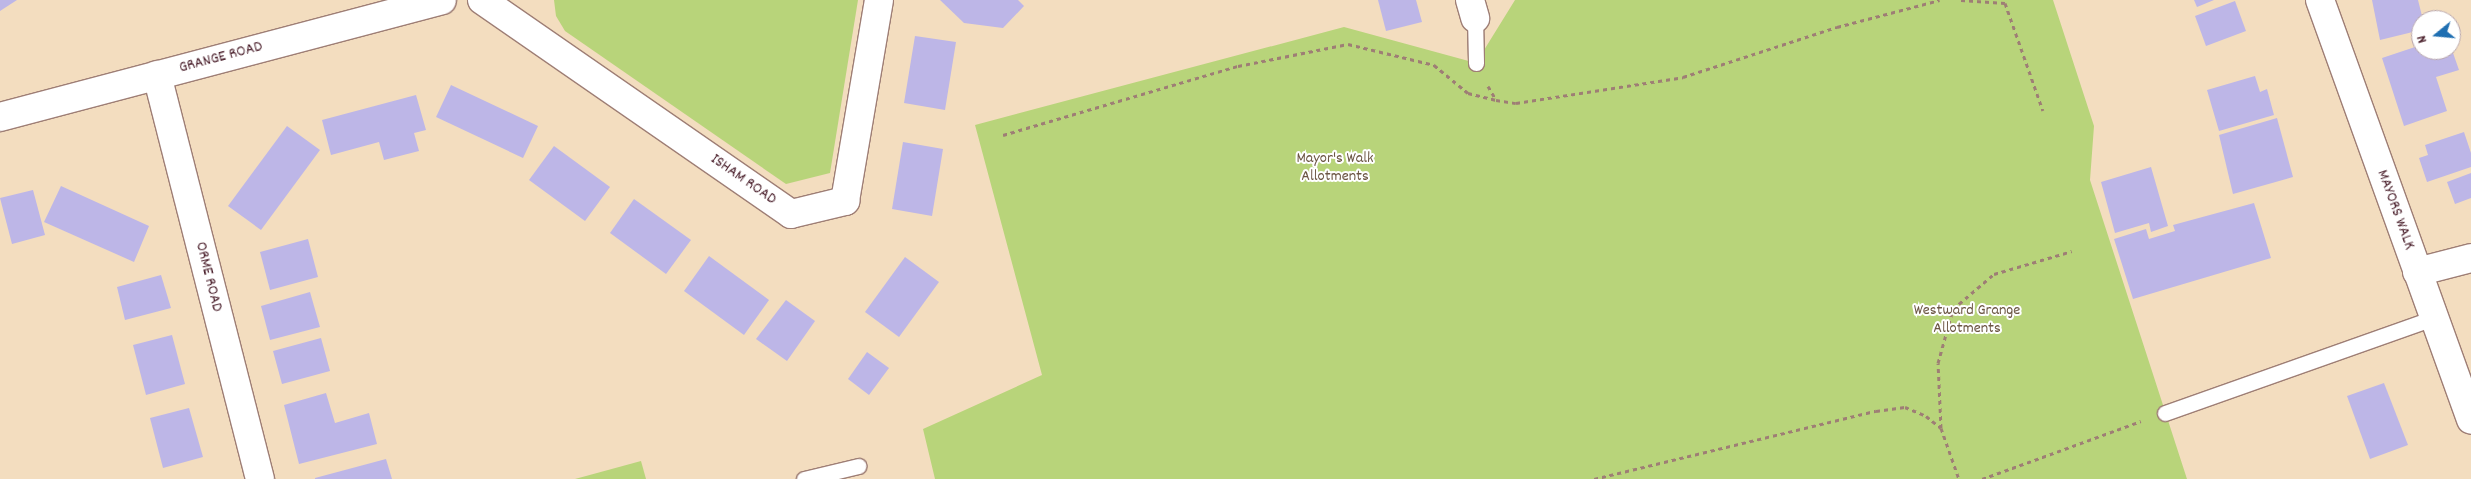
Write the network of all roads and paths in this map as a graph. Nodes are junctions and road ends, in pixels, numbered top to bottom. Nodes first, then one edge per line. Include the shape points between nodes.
1 (442, 0) edge
2 (482, 0) edge
3 (879, 0) edge
4 (1940, 0) edge
5 (1962, 0) edge
6 (2320, 0) edge
7 (1472, 9) edge
8 (1476, 63) joint
9 (157, 75) junction
10 (1496, 100) junction
11 (2043, 111) dead end
12 (0, 116) edge
13 (1003, 135) dead end
14 (2072, 251) dead end
15 (2471, 258) edge
16 (2417, 272) junction
17 (2433, 318) junction
18 (2165, 413) joint
19 (2471, 420) edge
20 (1942, 428) junction
21 (858, 466) dead end
22 (260, 479) edge
23 (804, 479) edge
24 (1594, 479) edge
25 (1959, 479) edge
26 (1982, 479) edge

1 - 9 street, GRANGE ROAD
2 - 3 street, ISHAM ROAD via 791,214 844,201
4 - 10 path via 1837,28 1683,77 1516,103
5 - 11 path via 2005,2
6 - 16 street, MAYORS WALK
7 - 8 lane
8 - 10 path
9 - 12 street, GRANGE ROAD
9 - 22 street, ORME ROAD
10 - 13 path via 1468,93 1434,65 1348,44 1238,66
14 - 20 path via 1994,274 1953,309 1938,363
15 - 16 street
16 - 17 street, MAYORS WALK
17 - 18 lane
17 - 19 street, MAYORS WALK
18 - 26 path
20 - 24 path via 1926,416 1905,408 1876,411
20 - 25 path
21 - 23 lane

